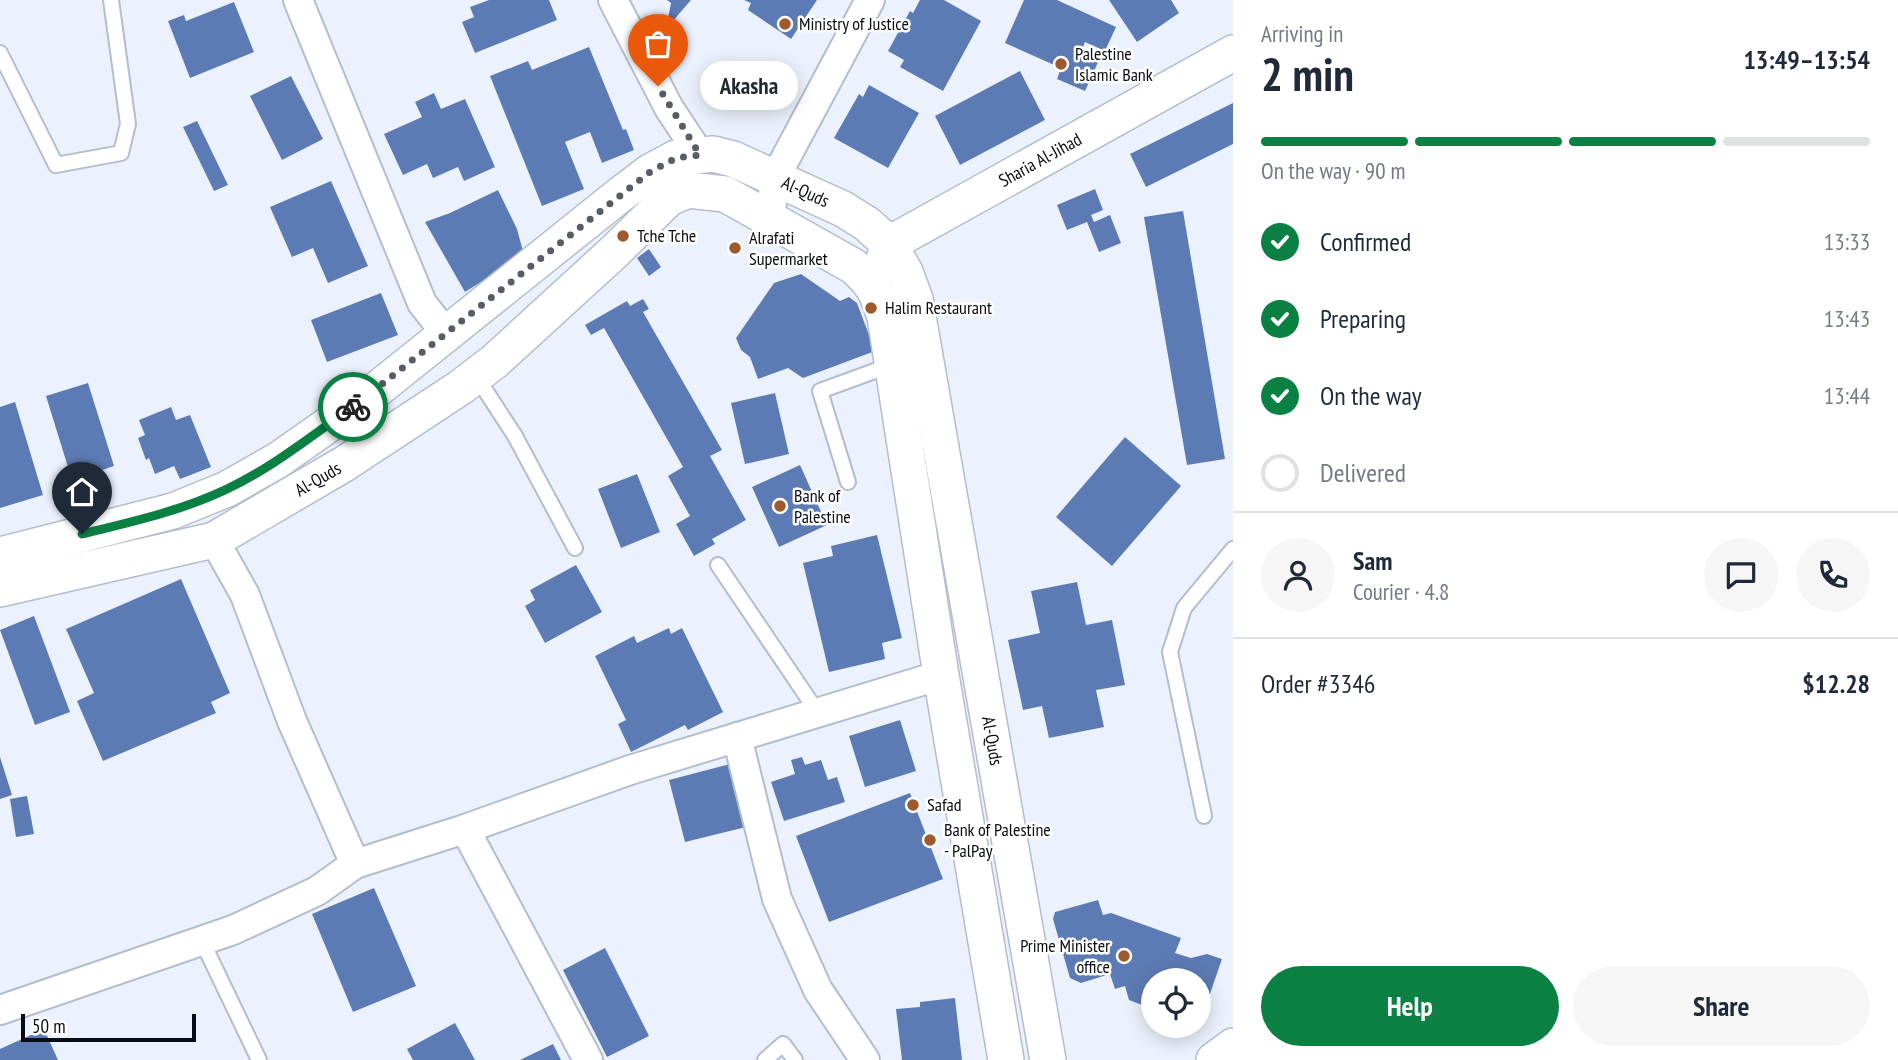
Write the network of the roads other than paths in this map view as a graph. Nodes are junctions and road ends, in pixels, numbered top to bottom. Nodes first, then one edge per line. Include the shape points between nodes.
1 (111, 0) edge
2 (298, 0) edge
3 (613, 0) edge
4 (870, 0) edge
5 (0, 53) edge
6 (1233, 54) edge
7 (700, 155) junction
8 (775, 178) junction
9 (770, 219) junction
10 (889, 244) junction
11 (875, 289) junction
12 (447, 335) junction
13 (892, 364) junction
14 (476, 376) junction
15 (848, 482) dead end
16 (215, 540) junction
17 (575, 548) dead end
18 (1233, 549) edge
19 (0, 555) edge
20 (718, 565) dead end
21 (0, 589) edge
22 (941, 675) junction
23 (818, 713) junction
24 (737, 737) junction
25 (1204, 816) dead end
26 (465, 830) junction
27 (355, 864) junction
28 (202, 941) junction
29 (0, 1010) edge
30 (1233, 1046) edge
31 (259, 1060) edge
32 (588, 1060) edge
33 (765, 1060) edge
34 (795, 1060) edge
35 (864, 1060) edge
36 (1006, 1060) edge
37 (1048, 1060) edge
38 (1214, 1060) edge

1 - 5 lane via 128,124 121,153 56,165
2 - 12 street via 422,303
3 - 7 street via 669,108
4 - 8 street
6 - 10 street, Sharia Al-Jihad
7 - 8 street, Al-Quds via 733,159
7 - 12 street, Al-Quds via 676,158 650,172
8 - 9 street
8 - 10 street, Al-Quds via 843,209
9 - 11 street, Al-Quds via 852,266
9 - 14 street, Al-Quds via 725,194 688,190 669,198
10 - 11 street
10 - 37 street, Al-Quds via 915,299
11 - 13 street, Al-Quds via 885,317
12 - 19 street, Al-Quds via 278,460 227,489 173,511
13 - 15 lane via 820,391
13 - 22 street, Al-Quds
14 - 16 street, Al-Quds via 344,464
14 - 17 lane via 515,436
16 - 21 street, Al-Quds
16 - 27 street via 245,595 292,721
18 - 25 lane via 1184,608 1170,652
20 - 23 lane
22 - 23 street
22 - 36 street, Al-Quds
23 - 24 street
24 - 26 street
24 - 35 street via 778,900 818,990
26 - 27 street
26 - 32 street
27 - 28 street via 317,891
28 - 29 street
28 - 31 lane
30 - 38 street
33 - 34 lane via 783,1044

